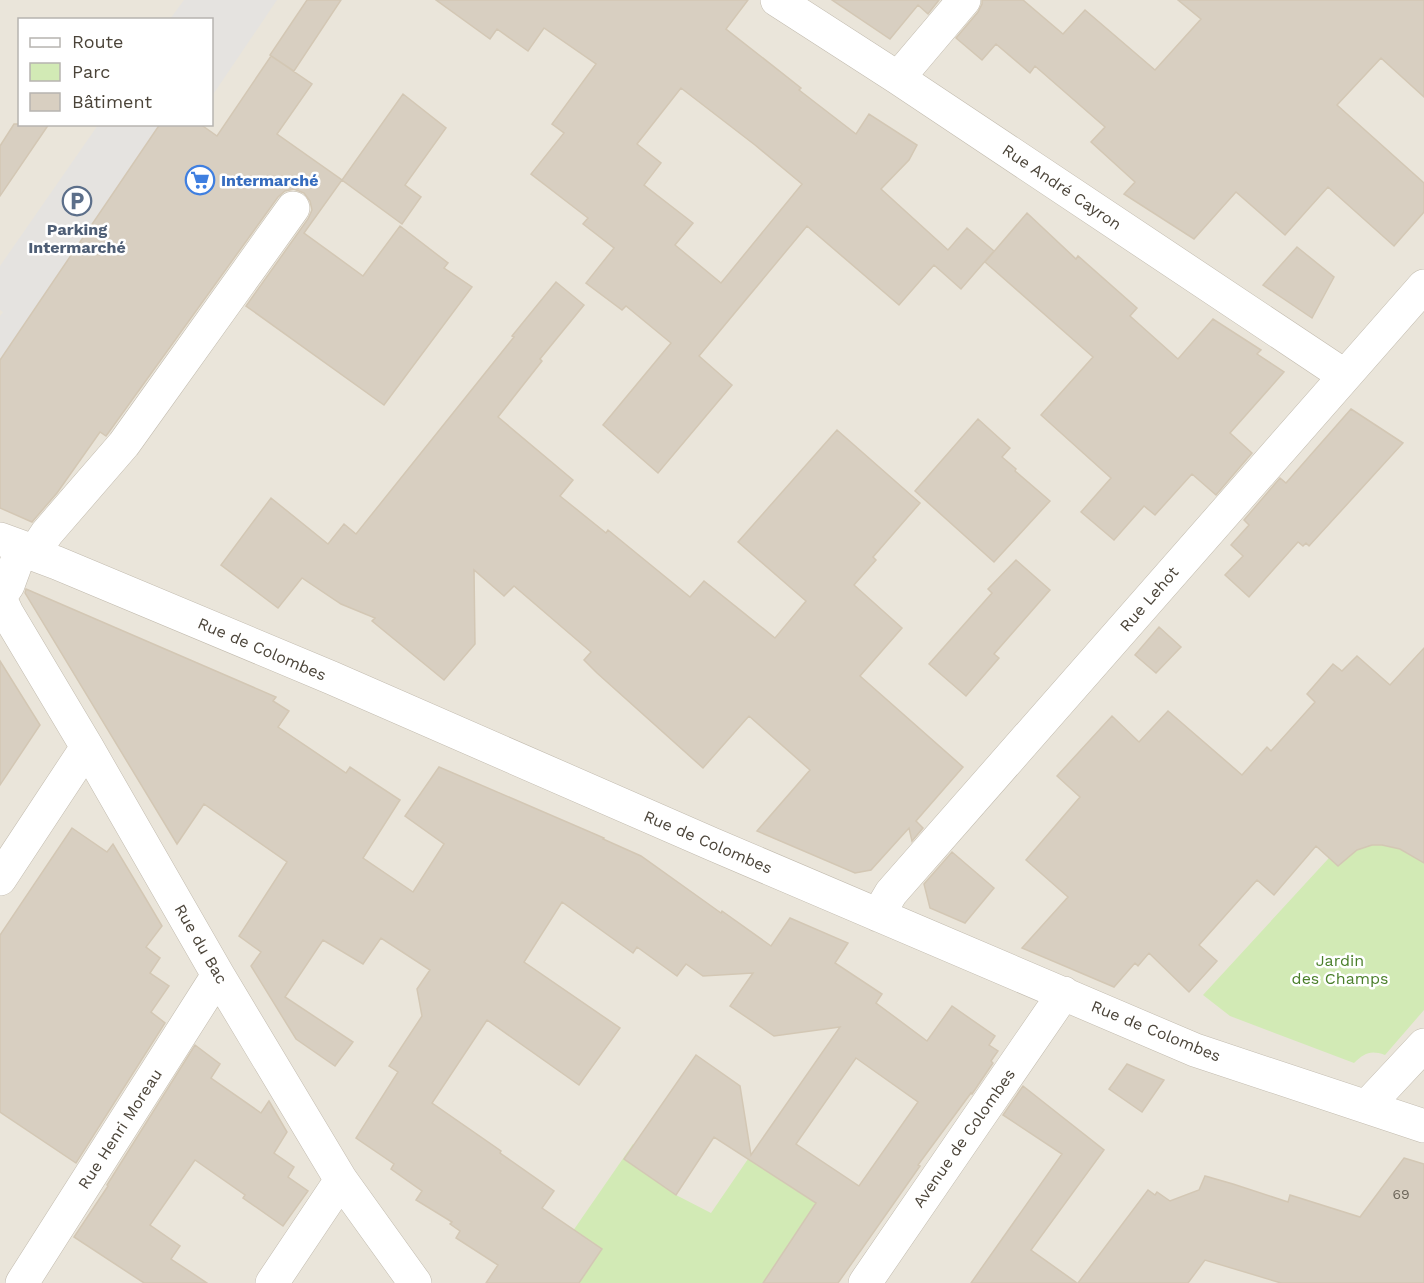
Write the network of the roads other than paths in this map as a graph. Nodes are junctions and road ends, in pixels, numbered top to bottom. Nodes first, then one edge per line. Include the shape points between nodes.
1 (777, 0) edge
2 (964, 0) edge
3 (898, 78) junction
4 (293, 208) dead end
5 (1424, 286) edge
6 (1345, 376) junction
7 (18, 546) edge
8 (0, 598) edge
9 (87, 747) junction
10 (0, 879) edge
11 (878, 915) junction
12 (219, 975) junction
13 (1064, 993) junction
14 (1424, 1045) edge
15 (1367, 1106) junction
16 (1424, 1126) edge
17 (341, 1180) junction
18 (22, 1283) edge
19 (272, 1283) edge
20 (415, 1283) edge
21 (865, 1283) edge

1 - 3 street, Rue André Cayron
2 - 3 street
3 - 6 street, Rue André Cayron
4 - 7 street, Rue du Bac via 124,444 47,533
5 - 6 street, Rue Lehot
6 - 11 street, Rue Lehot via 891,893
7 - 8 street, Rue du Bac via 8,585
7 - 11 street, Rue de Colombes
8 - 9 street, Rue du Bac
9 - 10 street
9 - 12 street, Rue du Bac
11 - 13 street, Rue de Colombes
12 - 17 street, Rue du Bac
12 - 18 street, Rue Henri Moreau
13 - 15 street, Rue de Colombes via 1194,1050
13 - 21 street, Avenue de Colombes
14 - 15 street
15 - 16 street, Rue de Colombes
17 - 19 street
17 - 20 street, Rue du Bac

